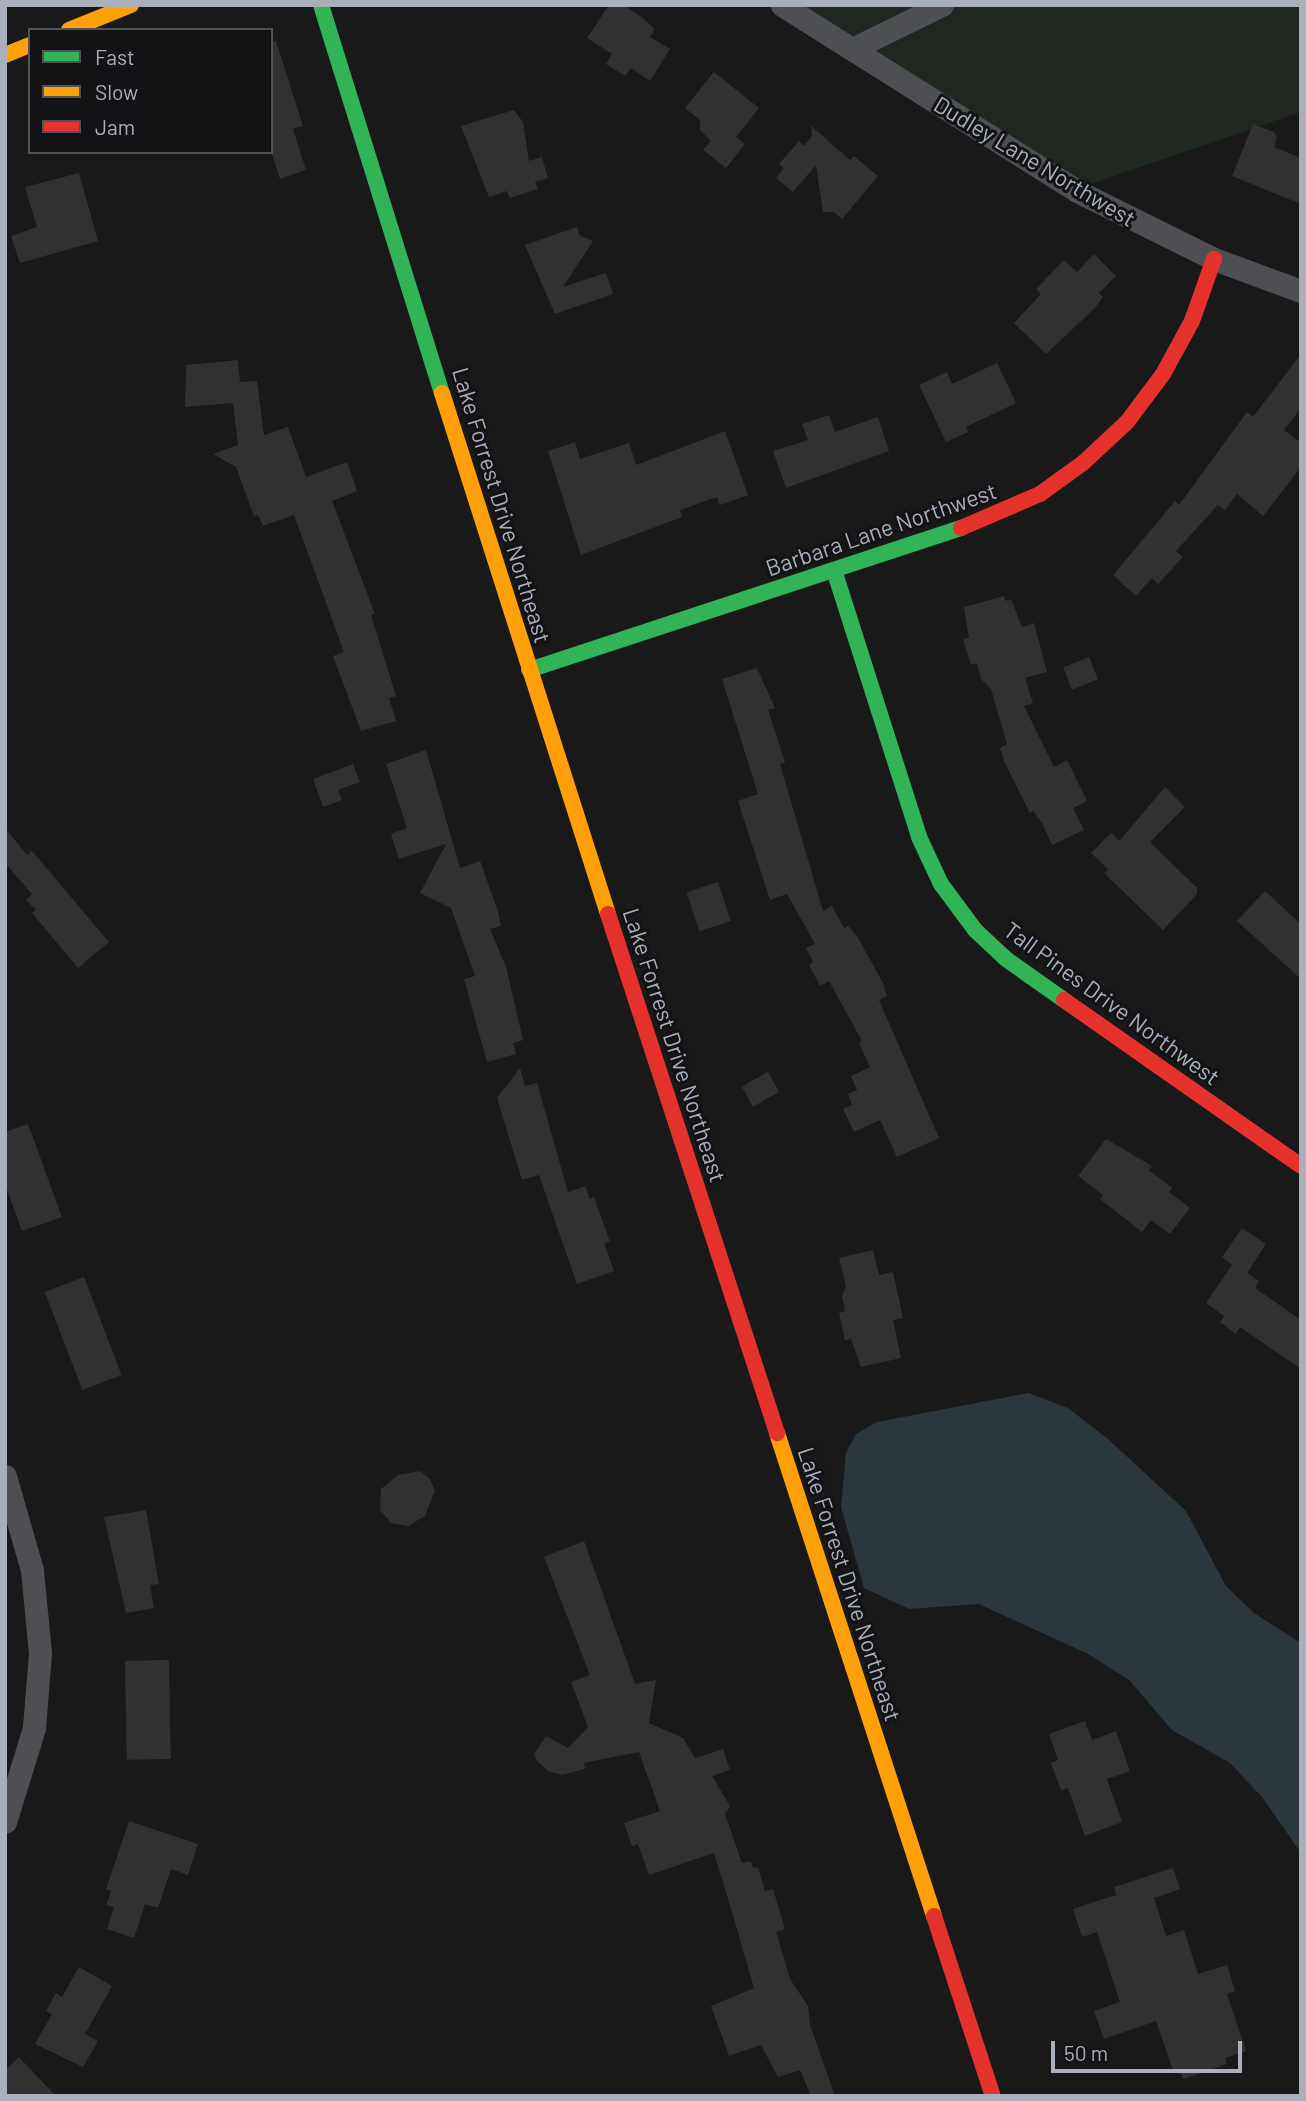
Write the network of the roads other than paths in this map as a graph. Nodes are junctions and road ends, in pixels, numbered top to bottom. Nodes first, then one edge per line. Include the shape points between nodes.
1 (131, 5) edge
2 (321, 5) edge
3 (782, 5) edge
4 (942, 5) edge
5 (74, 28) edge
6 (28, 47) edge
7 (852, 49) junction
8 (5, 55) edge
9 (1213, 258) junction
10 (1301, 290) edge
11 (835, 570) junction
12 (529, 670) junction
13 (1301, 1166) edge
14 (5, 1476) edge
15 (5, 1822) edge
16 (993, 2096) edge

1 - 5 street
2 - 12 street, Lake Forrest Drive Northeast
3 - 7 street, Dudley Lane Northwest
4 - 7 street
6 - 8 street
7 - 9 street, Dudley Lane Northwest via 1077,191
9 - 10 street, Dudley Lane Northwest
9 - 11 street, Barbara Lane Northwest via 1192,321 1163,374 1127,422 1083,463 1040,494 993,518
11 - 12 street, Barbara Lane Northwest
11 - 13 street, Tall Pines Drive Northwest via 919,837 941,884 975,930 1006,959
12 - 16 street, Lake Forrest Drive Northeast
14 - 15 street via 32,1570 40,1653 34,1728

